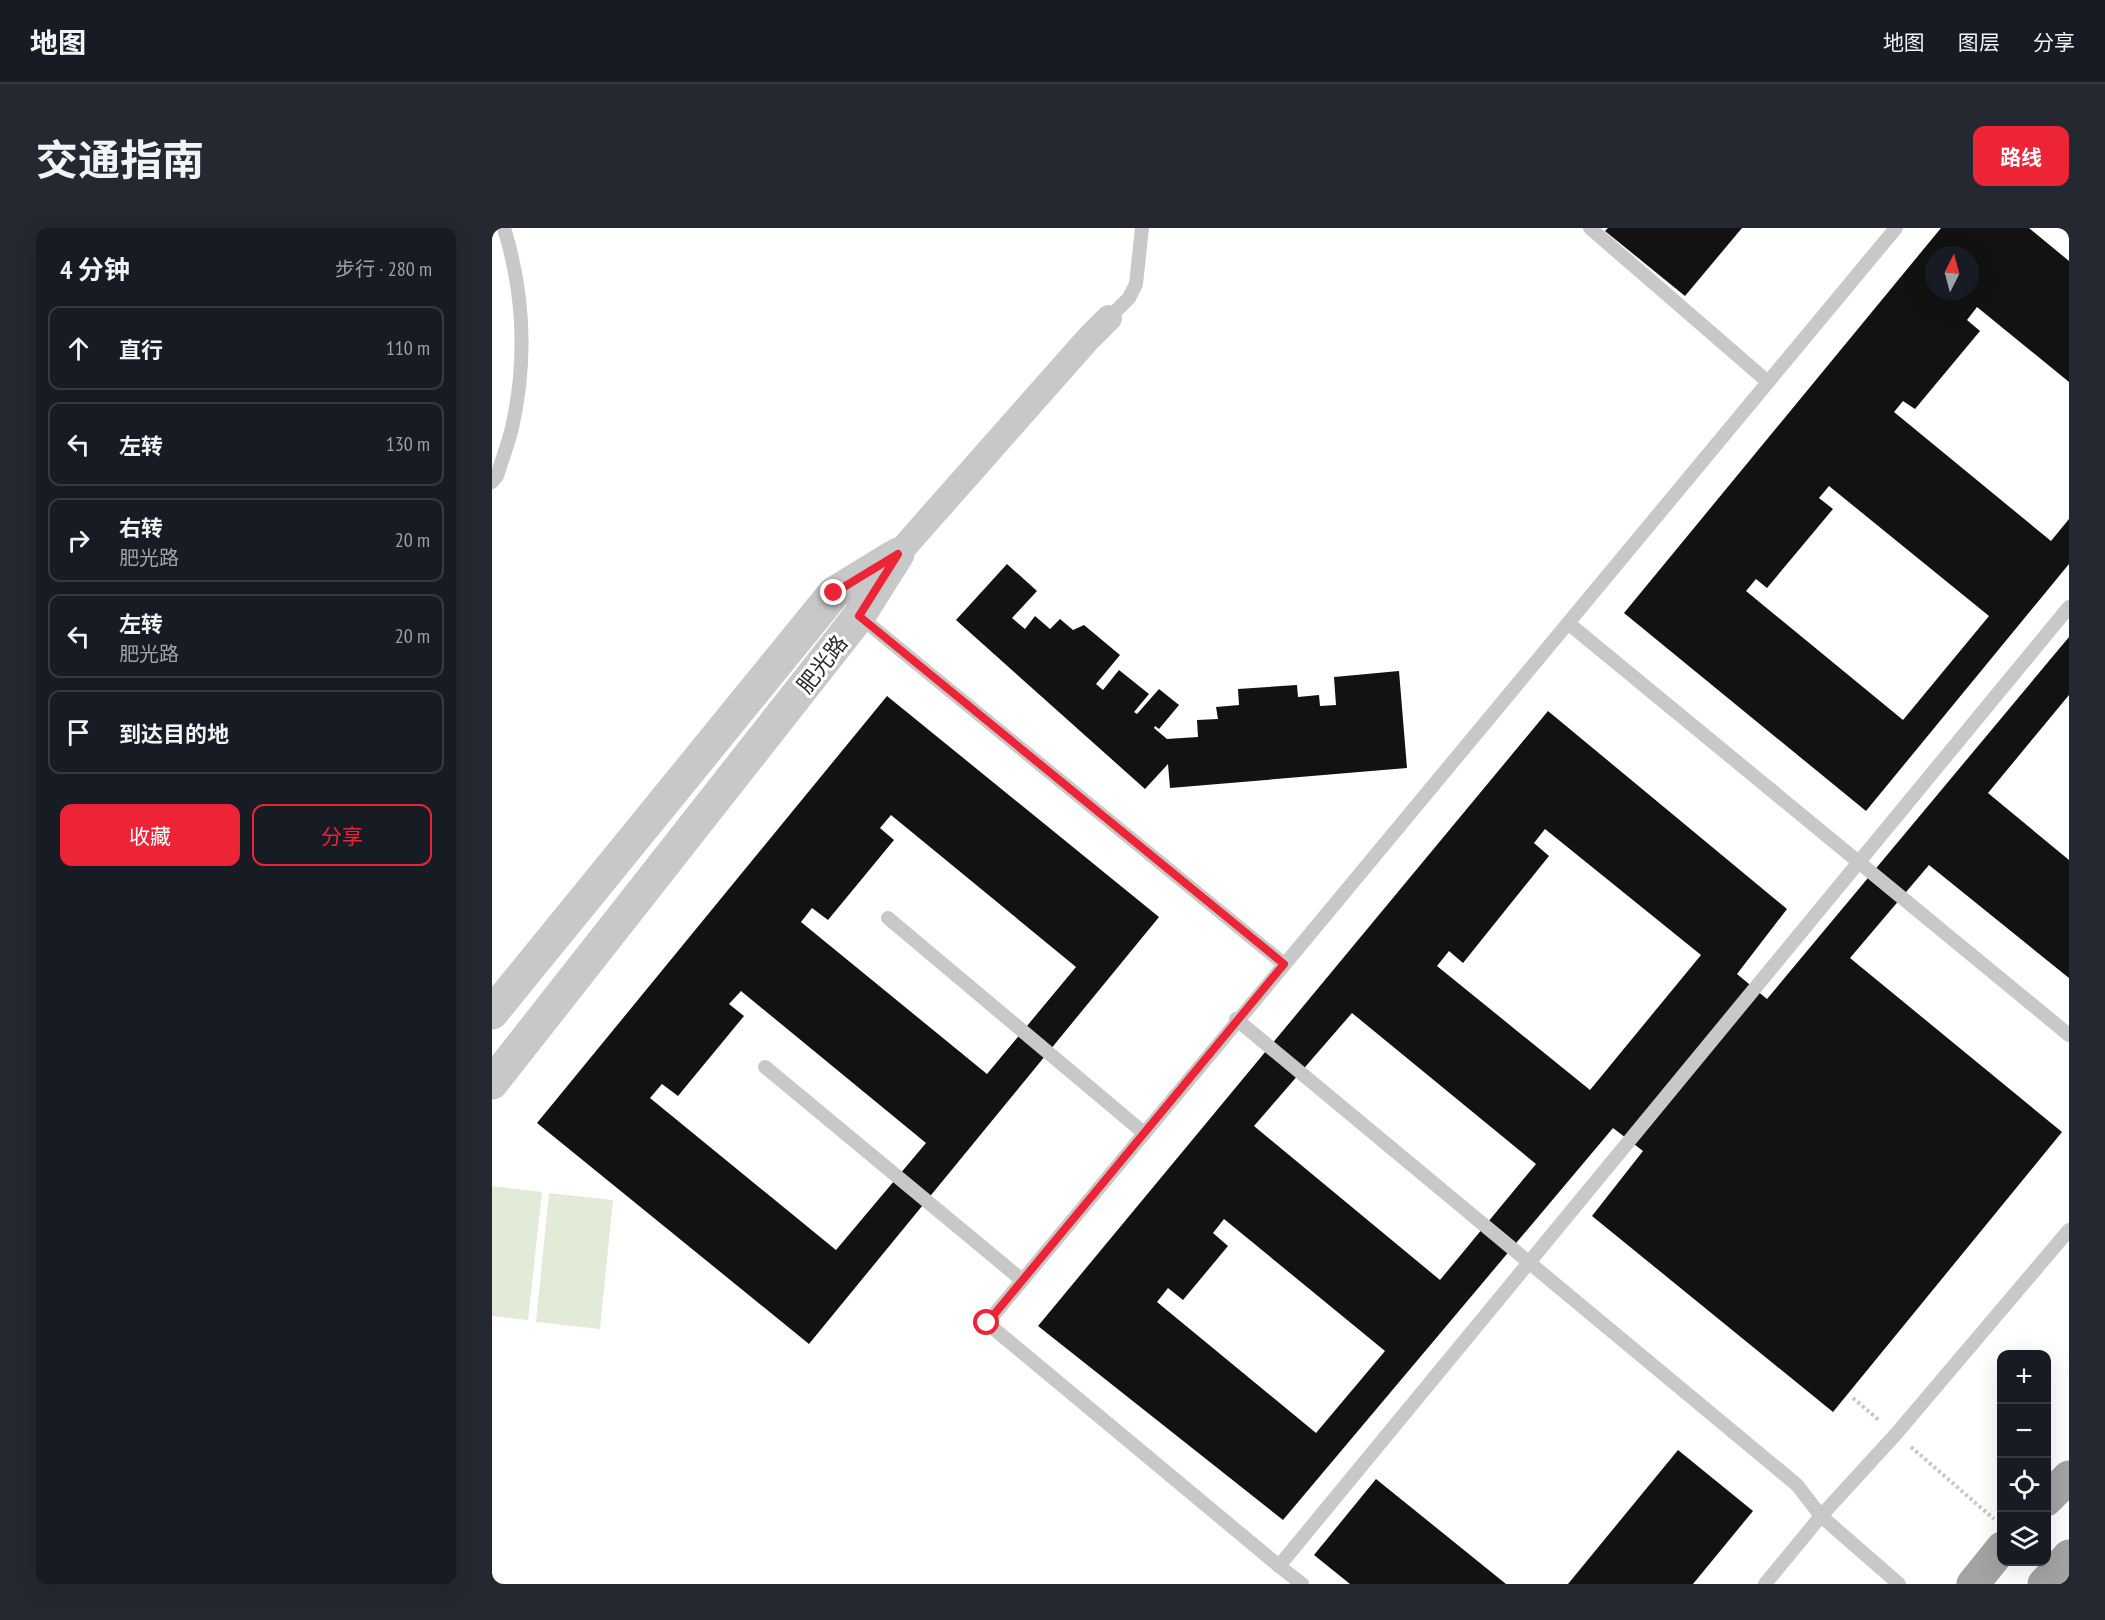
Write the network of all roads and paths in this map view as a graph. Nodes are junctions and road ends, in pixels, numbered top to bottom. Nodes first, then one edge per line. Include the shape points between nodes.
1 (504, 228) edge
2 (1142, 228) edge
3 (1590, 228) edge
4 (1896, 228) edge
5 (1109, 318) joint
6 (1768, 382) junction
7 (492, 482) edge
8 (898, 554) junction
9 (2069, 607) edge
10 (859, 616) junction
11 (1568, 623) junction
12 (1859, 862) junction
13 (888, 918) dead end
14 (1284, 964) junction
15 (492, 1013) edge
16 (1236, 1019) dead end
17 (2069, 1035) edge
18 (765, 1067) dead end
19 (492, 1083) edge
20 (1144, 1133) junction
21 (2069, 1230) edge
22 (1022, 1280) junction
23 (1853, 1398) dead end
24 (1896, 1434) junction
25 (2069, 1478) edge
26 (2051, 1495) edge
27 (1821, 1516) junction
28 (1997, 1522) edge
29 (1997, 1553) edge
30 (2069, 1556) edge
31 (1280, 1566) junction
32 (1302, 1584) edge
33 (1765, 1584) edge
34 (1899, 1584) edge
35 (1973, 1584) edge
36 (2044, 1584) edge

1 - 7 lane via 519,297 522,367 512,428
2 - 5 lane via 1136,284 1129,298
3 - 6 lane
4 - 6 lane
5 - 8 street
6 - 11 lane
8 - 10 street, 肥光路
8 - 15 street, 肥光路 via 834,593
9 - 12 lane
10 - 14 lane
10 - 19 street, 肥光路
11 - 12 lane
11 - 14 lane
12 - 17 lane
12 - 31 lane
13 - 20 lane
14 - 20 lane
16 - 27 lane via 1797,1485
18 - 22 lane
20 - 22 lane
21 - 24 lane
22 - 31 lane via 987,1323
23 - 24 path
24 - 27 lane
24 - 28 path
25 - 26 main road
27 - 33 lane
27 - 34 lane
29 - 35 main road
30 - 36 main road
31 - 32 lane

